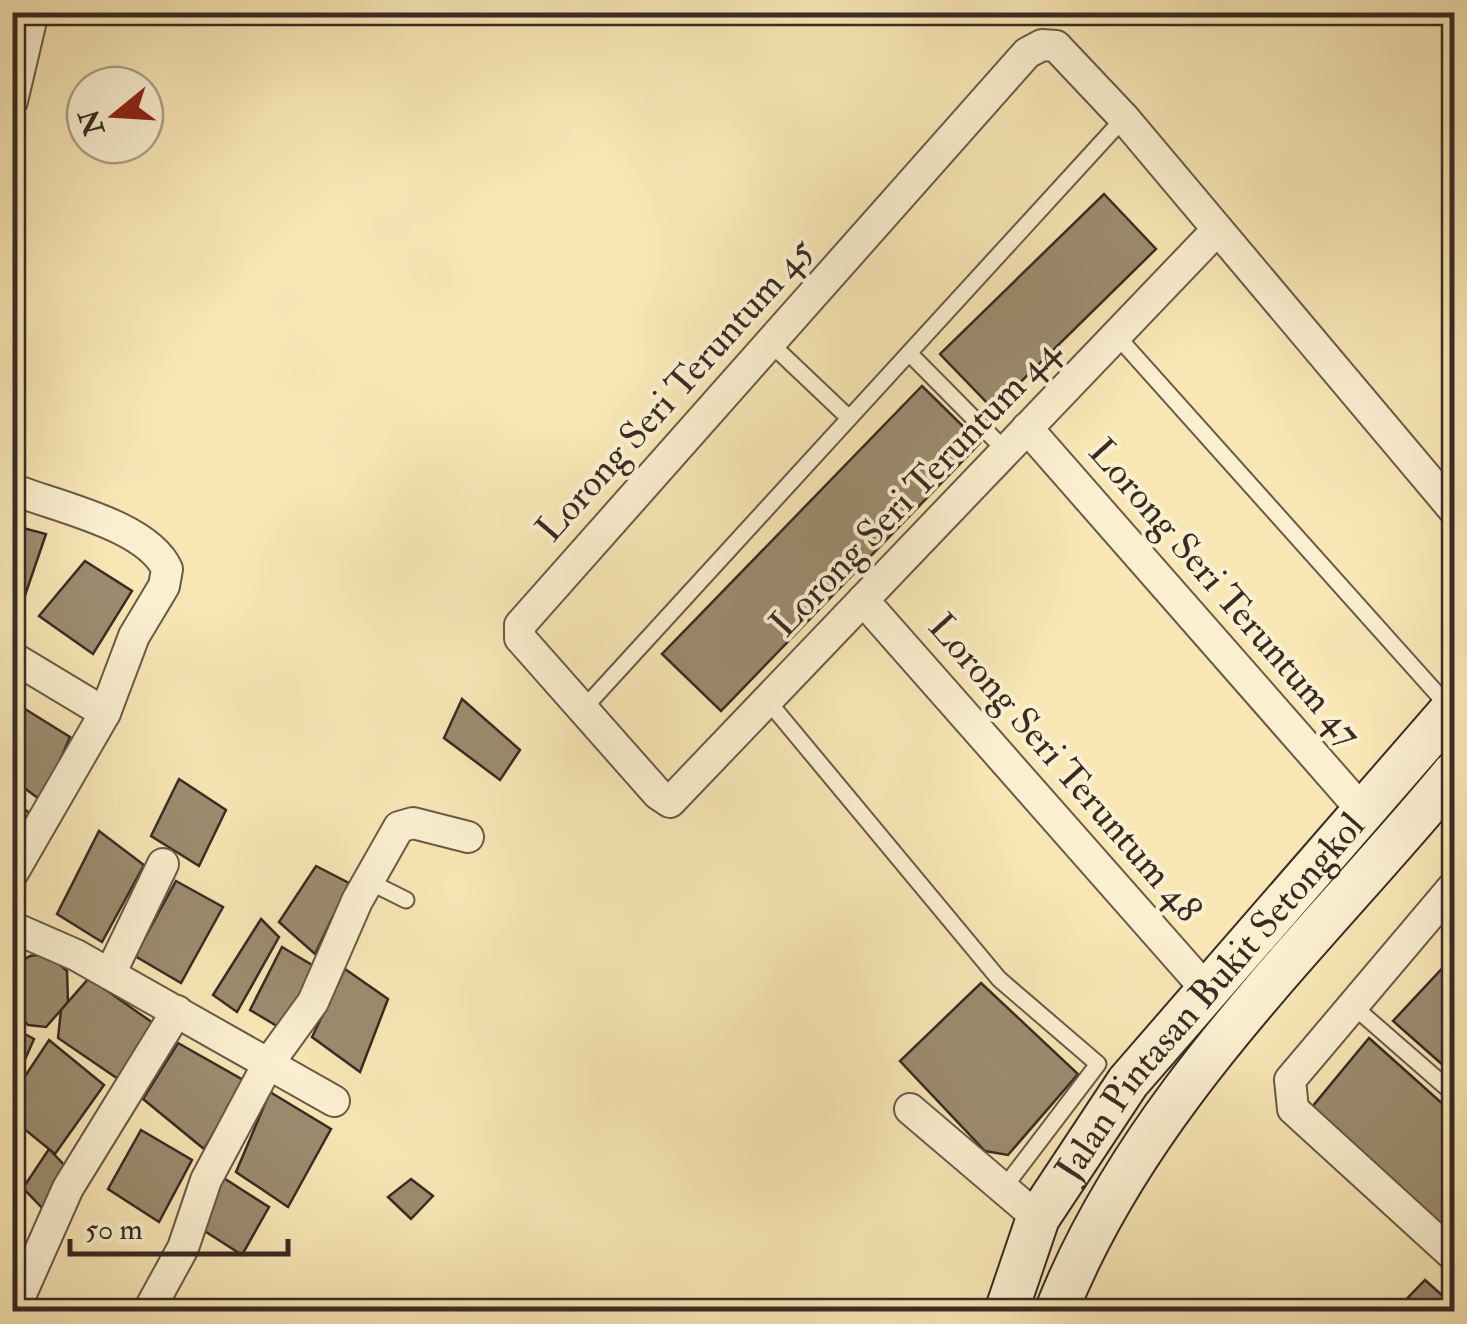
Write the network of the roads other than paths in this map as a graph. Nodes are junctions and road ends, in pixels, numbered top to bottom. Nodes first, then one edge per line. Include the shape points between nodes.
1 (33, 12) edge
2 (12, 101) edge
3 (1124, 118) junction
4 (1217, 230) junction
5 (1116, 335) junction
6 (770, 344) junction
7 (909, 353) junction
8 (850, 418) junction
9 (1028, 428) junction
10 (1006, 451) junction
11 (12, 489) edge
12 (1454, 510) edge
13 (863, 600) junction
14 (12, 658) edge
15 (768, 700) junction
16 (584, 708) junction
17 (1453, 708) edge
18 (105, 713) junction
19 (1454, 773) edge
20 (670, 802) joint
21 (1362, 810) junction
22 (468, 837) dead end
23 (163, 864) dead end
24 (12, 874) edge
25 (368, 881) junction
26 (406, 900) dead end
27 (1448, 905) edge
28 (12, 927) edge
29 (110, 974) junction
30 (1206, 990) junction
31 (1352, 1004) junction
32 (177, 1011) junction
33 (268, 1064) junction
34 (1454, 1094) edge
35 (334, 1101) dead end
36 (910, 1109) dead end
37 (1004, 1188) junction
38 (1038, 1218) junction
39 (1454, 1256) edge
40 (13, 1312) edge
41 (148, 1312) edge
42 (1006, 1312) edge
43 (1056, 1312) edge

1 - 2 street
3 - 4 street
3 - 6 street, Lorong Seri Teruntum 45 via 1056,46 1027,53
3 - 7 lane
4 - 5 street, Lorong Seri Teruntum 44
4 - 12 street
5 - 9 street, Lorong Seri Teruntum 44
5 - 17 lane
6 - 8 lane
6 - 16 street, Lorong Seri Teruntum 45 via 520,625 520,638
7 - 8 lane
7 - 10 lane
8 - 16 lane
9 - 10 street, Lorong Seri Teruntum 44
9 - 21 street, Lorong Seri Teruntum 47
10 - 13 street, Lorong Seri Teruntum 44
11 - 18 street via 130,533 152,546 167,569
13 - 15 street, Lorong Seri Teruntum 44
13 - 30 street, Lorong Seri Teruntum 48
14 - 18 street
15 - 20 street, Lorong Seri Teruntum 44
15 - 37 lane via 999,979 1098,1064
16 - 20 street, Lorong Seri Teruntum 45
17 - 21 main road, Jalan Pintasan Bukit Setongkol
18 - 24 street
19 - 43 main road, Jalan Pintasan Bukit Setongkol via 1159,1123 1078,1254
21 - 30 main road, Jalan Pintasan Bukit Setongkol
22 - 25 street via 413,823 399,827
23 - 29 street
25 - 26 lane
25 - 33 street via 313,1002
27 - 31 street
28 - 29 street
29 - 32 street
30 - 38 main road, Jalan Pintasan Bukit Setongkol via 1128,1082
31 - 34 lane
31 - 39 street via 1290,1080 1293,1109
32 - 33 street
32 - 40 street via 68,1188
33 - 35 street
33 - 41 street via 206,1180 183,1248
36 - 37 street
37 - 38 street
38 - 42 main road, Jalan Pintasan Bukit Setongkol

